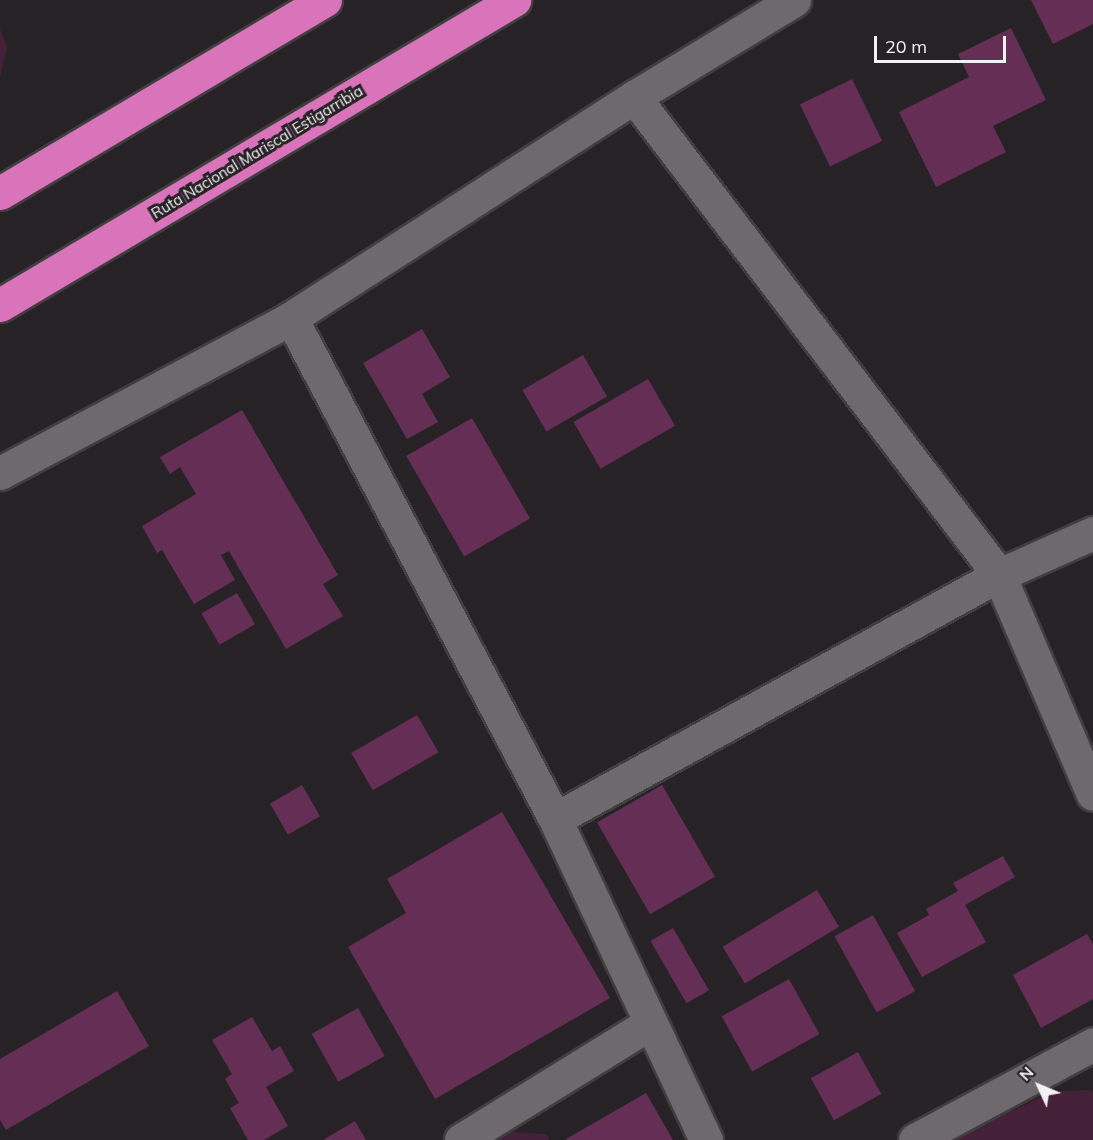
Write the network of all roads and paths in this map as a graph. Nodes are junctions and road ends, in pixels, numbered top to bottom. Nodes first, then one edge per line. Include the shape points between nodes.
1 (325, 0) edge
2 (514, 0) edge
3 (794, 0) edge
4 (634, 97) junction
5 (0, 193) edge
6 (0, 305) edge
7 (291, 318) junction
8 (0, 473) edge
9 (1093, 533) edge
10 (999, 575) junction
11 (1093, 794) edge
12 (555, 819) junction
13 (649, 1024) junction
14 (1093, 1044) edge
15 (461, 1140) edge
16 (706, 1140) edge
17 (915, 1140) edge

1 - 5 highway
2 - 6 highway, Ruta Nacional Mariscal Estigarribia
3 - 4 street
4 - 7 street
4 - 10 street
7 - 8 street
7 - 12 street
9 - 10 street
10 - 11 street
10 - 12 street
12 - 13 street
13 - 15 street
13 - 16 street
14 - 17 street

